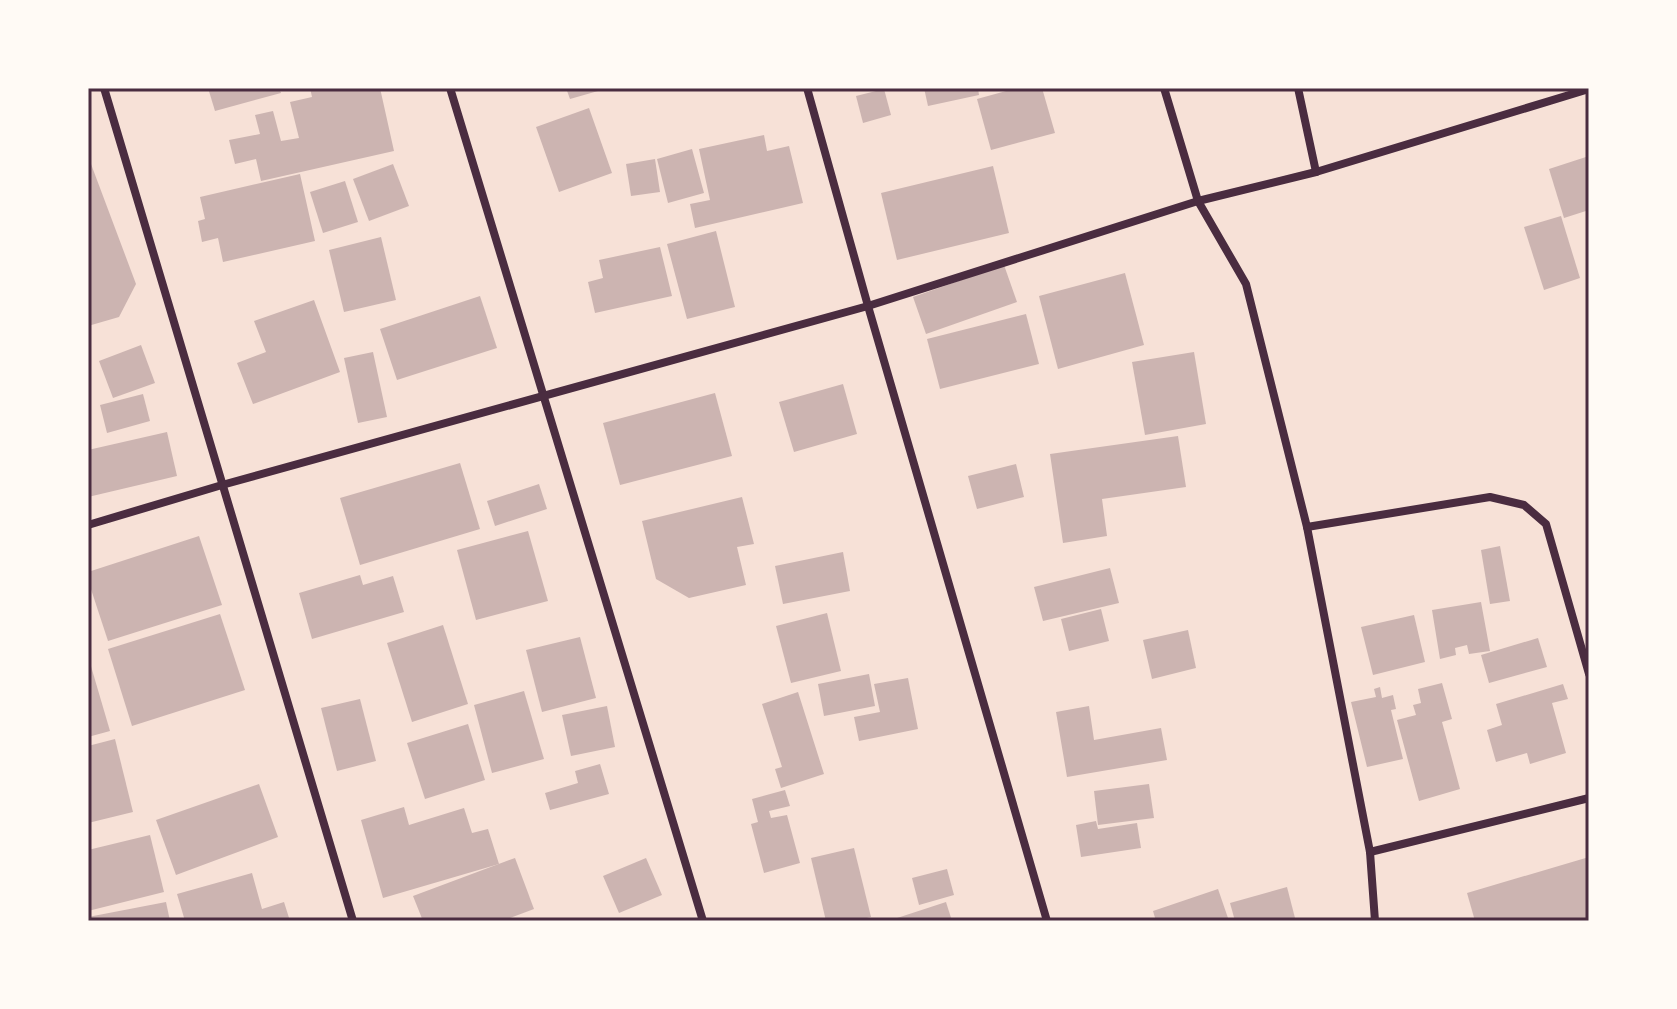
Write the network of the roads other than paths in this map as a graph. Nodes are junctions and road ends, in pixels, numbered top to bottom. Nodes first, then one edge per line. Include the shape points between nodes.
1 (104, 88) edge
2 (450, 88) edge
3 (807, 88) edge
4 (1164, 88) edge
5 (1298, 88) edge
6 (1589, 89) edge
7 (1316, 172) junction
8 (1198, 201) junction
9 (868, 306) junction
10 (543, 396) junction
11 (222, 485) junction
12 (88, 525) edge
13 (1307, 527) junction
14 (1589, 674) edge
15 (1589, 798) edge
16 (1370, 852) junction
17 (353, 921) edge
18 (703, 921) edge
19 (1047, 921) edge
20 (1375, 921) edge

1 - 11 street
2 - 10 street
3 - 9 street
4 - 8 street
5 - 7 street
6 - 7 street
7 - 8 street
8 - 9 street
8 - 13 street via 1246,284
9 - 10 street
9 - 19 street
10 - 11 street
10 - 18 street
11 - 12 street
11 - 17 street
13 - 14 street via 1490,497 1524,505 1546,524
13 - 16 street
15 - 16 street
16 - 20 street

